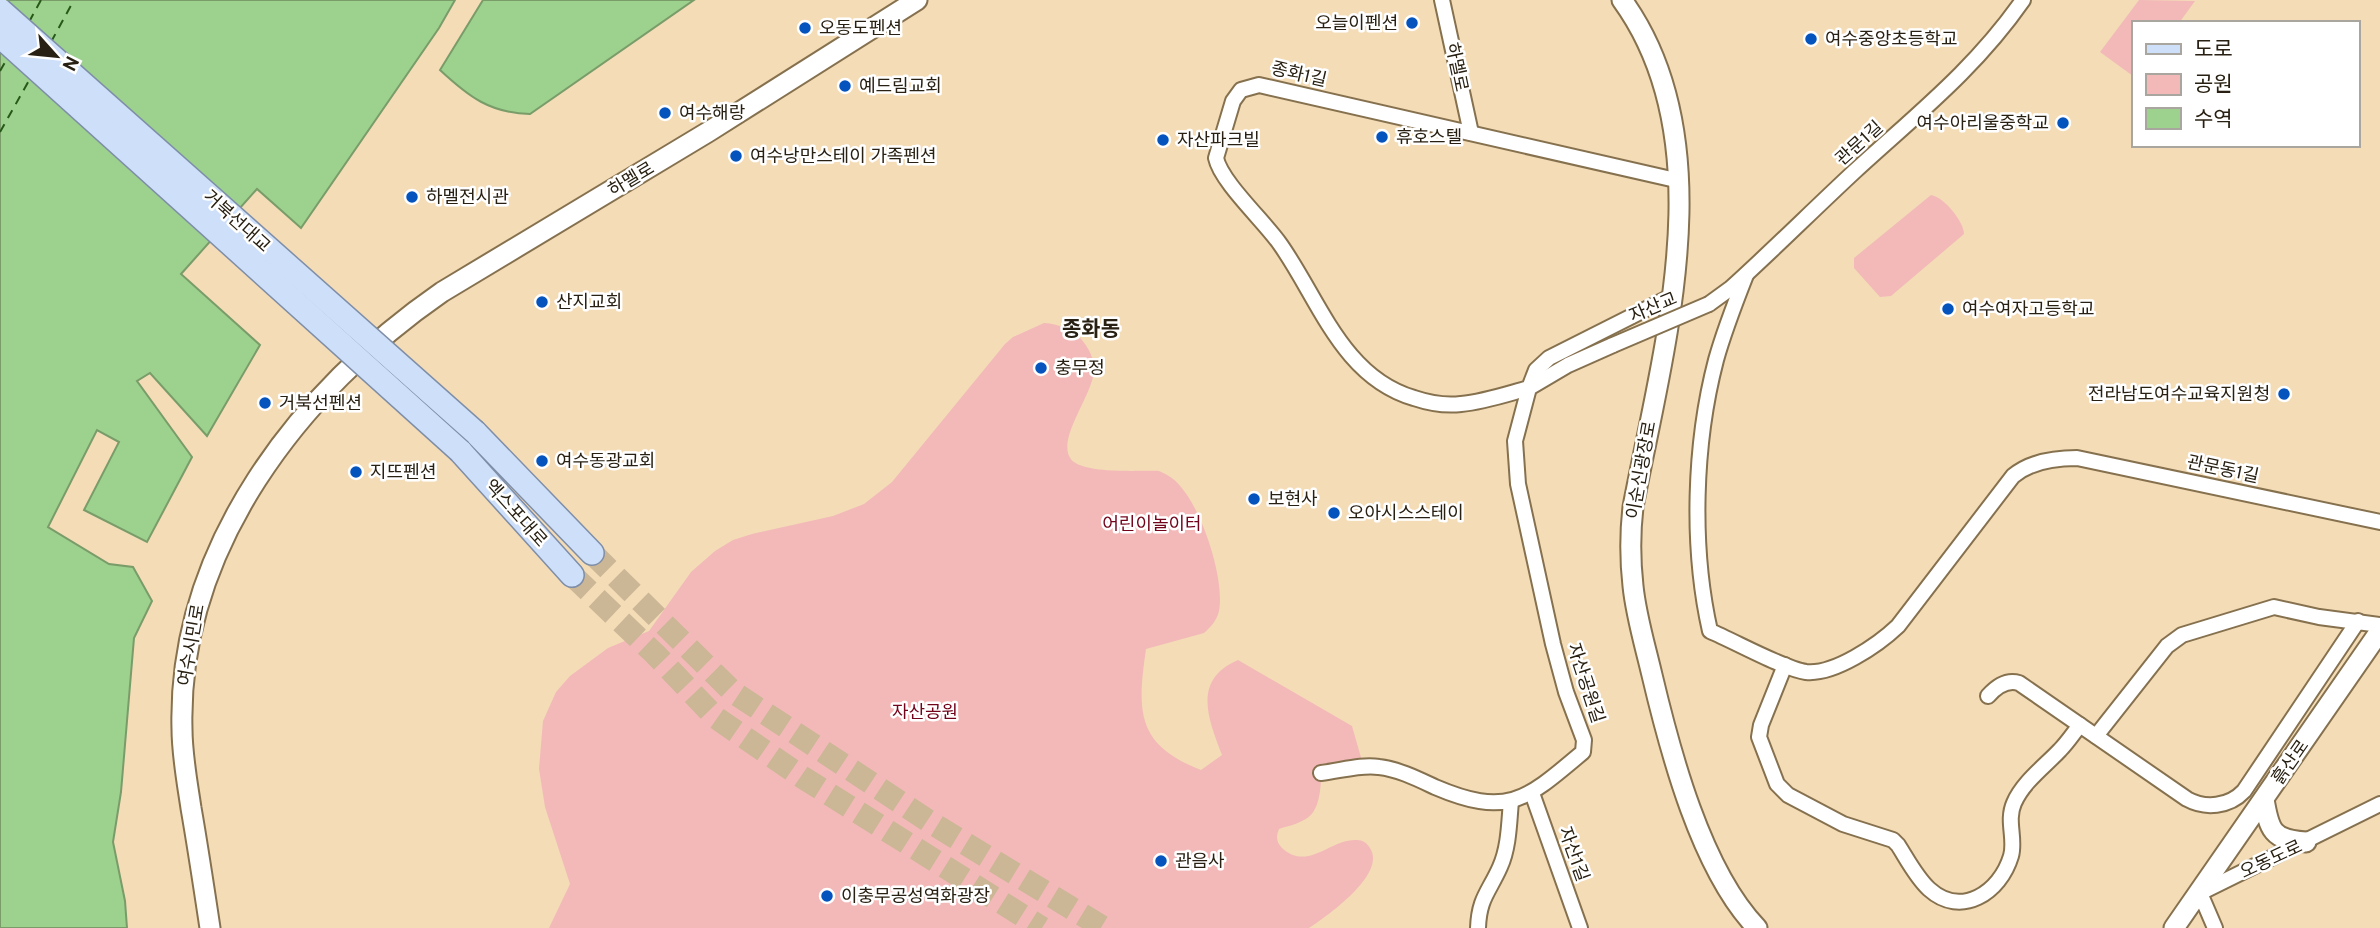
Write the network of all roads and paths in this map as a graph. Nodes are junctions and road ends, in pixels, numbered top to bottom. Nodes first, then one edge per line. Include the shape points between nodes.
1 (917, 0) edge
2 (1442, 0) edge
3 (1622, 0) edge
4 (2023, 0) edge
5 (0, 10) edge
6 (0, 36) edge
7 (1471, 133) junction
8 (1680, 181) junction
9 (1746, 275) junction
10 (1672, 296) junction
11 (1709, 304) joint
12 (351, 365) joint
13 (1529, 388) junction
14 (475, 432) joint
15 (460, 451) joint
16 (2380, 522) edge
17 (592, 553) tunnel mouth
18 (572, 575) tunnel mouth
19 (2358, 621) junction
20 (2380, 625) edge
21 (2380, 631) edge
22 (1785, 664) junction
23 (1988, 696) dead end
24 (2080, 725) junction
25 (2096, 736) junction
26 (1321, 774) dead end
27 (1532, 793) junction
28 (2264, 799) junction
29 (1511, 801) junction
30 (2380, 804) edge
31 (2306, 842) junction
32 (2200, 892) junction
33 (210, 928) edge
34 (1478, 928) edge
35 (1580, 928) edge
36 (1756, 928) edge
37 (2174, 928) edge
38 (2216, 928) edge

1 - 12 street, 하멜로 via 442,292
2 - 7 street, 하멜로
3 - 8 street, 이순신광장로 via 1657,68
4 - 9 street, 관문1길 via 1960,78
5 - 14 main road, 거북선대교, bridge
6 - 15 main road, 거북선대교, bridge
7 - 8 street, 종화1길
7 - 13 street, 종화1길 via 1252,85 1233,101 1216,158 1227,179 1279,242 1332,332 1383,384 1405,395 1450,405
8 - 10 street, 이순신광장로
9 - 11 street, 관문1길
9 - 22 street, 관문동1길 via 1716,360 1707,409 1698,491 1699,571 1710,631
10 - 13 street, 자산공원길 via 1549,358 1536,370
10 - 36 street, 이순신광장로 via 1633,506 1633,589 1664,725 1687,798 1726,887
11 - 13 street, 자산교, bridge via 1568,365
12 - 33 street, 여수시민로 via 308,408 270,461 223,542 194,617 182,730
13 - 27 street, 자산공원길 via 1515,441 1518,484 1553,644 1585,746
14 - 17 main road, 엑스포대로
15 - 18 main road, 엑스포대로
16 - 22 street, 관문동1길 via 2077,458 2031,464 2014,476 1898,626 1873,648 1814,672
19 - 20 street
19 - 25 street via 2274,607 2182,635 2167,646
19 - 25 street via 2269,756 2244,791 2231,800 2207,805 2192,802
21 - 28 street, 흙산로
22 - 24 street via 1759,737 1777,784 1788,795 1843,824 1893,840 1927,888 1954,900 1976,899 1995,886 2011,856 2014,803
23 - 24 street via 2003,684 2015,682
24 - 25 street
26 - 29 street, 자산공원길 via 1377,766 1471,801
27 - 29 street, 자산공원길
27 - 35 street, 자산1길
28 - 31 street via 2276,835
28 - 32 street, 흙산로
29 - 34 street via 1506,848 1482,899
30 - 31 street, 오동도로
31 - 32 street, 오동도로
32 - 37 street, 오동도로
32 - 38 street

